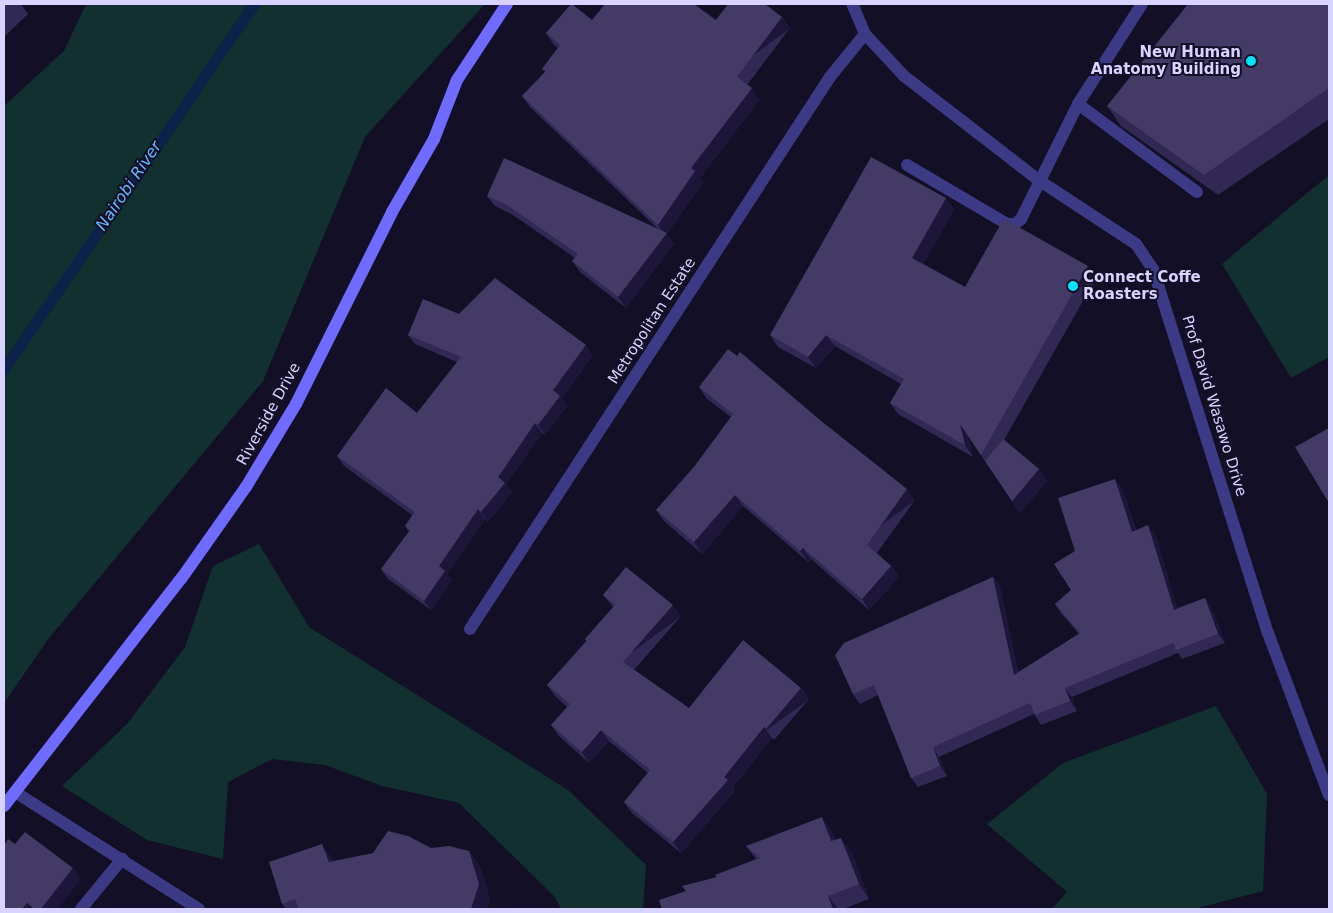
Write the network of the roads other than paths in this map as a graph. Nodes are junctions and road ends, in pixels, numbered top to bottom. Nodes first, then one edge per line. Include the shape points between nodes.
1 (507, 4) edge
2 (852, 4) edge
3 (1142, 4) edge
4 (865, 34) junction
5 (1078, 104) junction
6 (907, 164) dead end
7 (1040, 180) junction
8 (1197, 192) edge
9 (470, 629) dead end
10 (15, 792) junction
11 (1329, 794) edge
12 (4, 806) edge
13 (122, 860) junction
14 (81, 909) edge
15 (199, 909) edge

1 - 10 street, Riverside Drive via 456,80 434,139 392,212 296,404 246,487 181,579
2 - 4 street, Prof David Wasawo Drive
3 - 5 street
4 - 7 street, Prof David Wasawo Drive via 904,76
4 - 9 street, Metropolitan Estate via 830,77
5 - 7 street
5 - 8 street
6 - 7 street via 1007,224 1015,224 1020,219
7 - 11 street, Prof David Wasawo Drive via 1136,244 1153,269 1268,634
10 - 12 street, Riverside Drive
10 - 13 street
13 - 14 street
13 - 15 street

